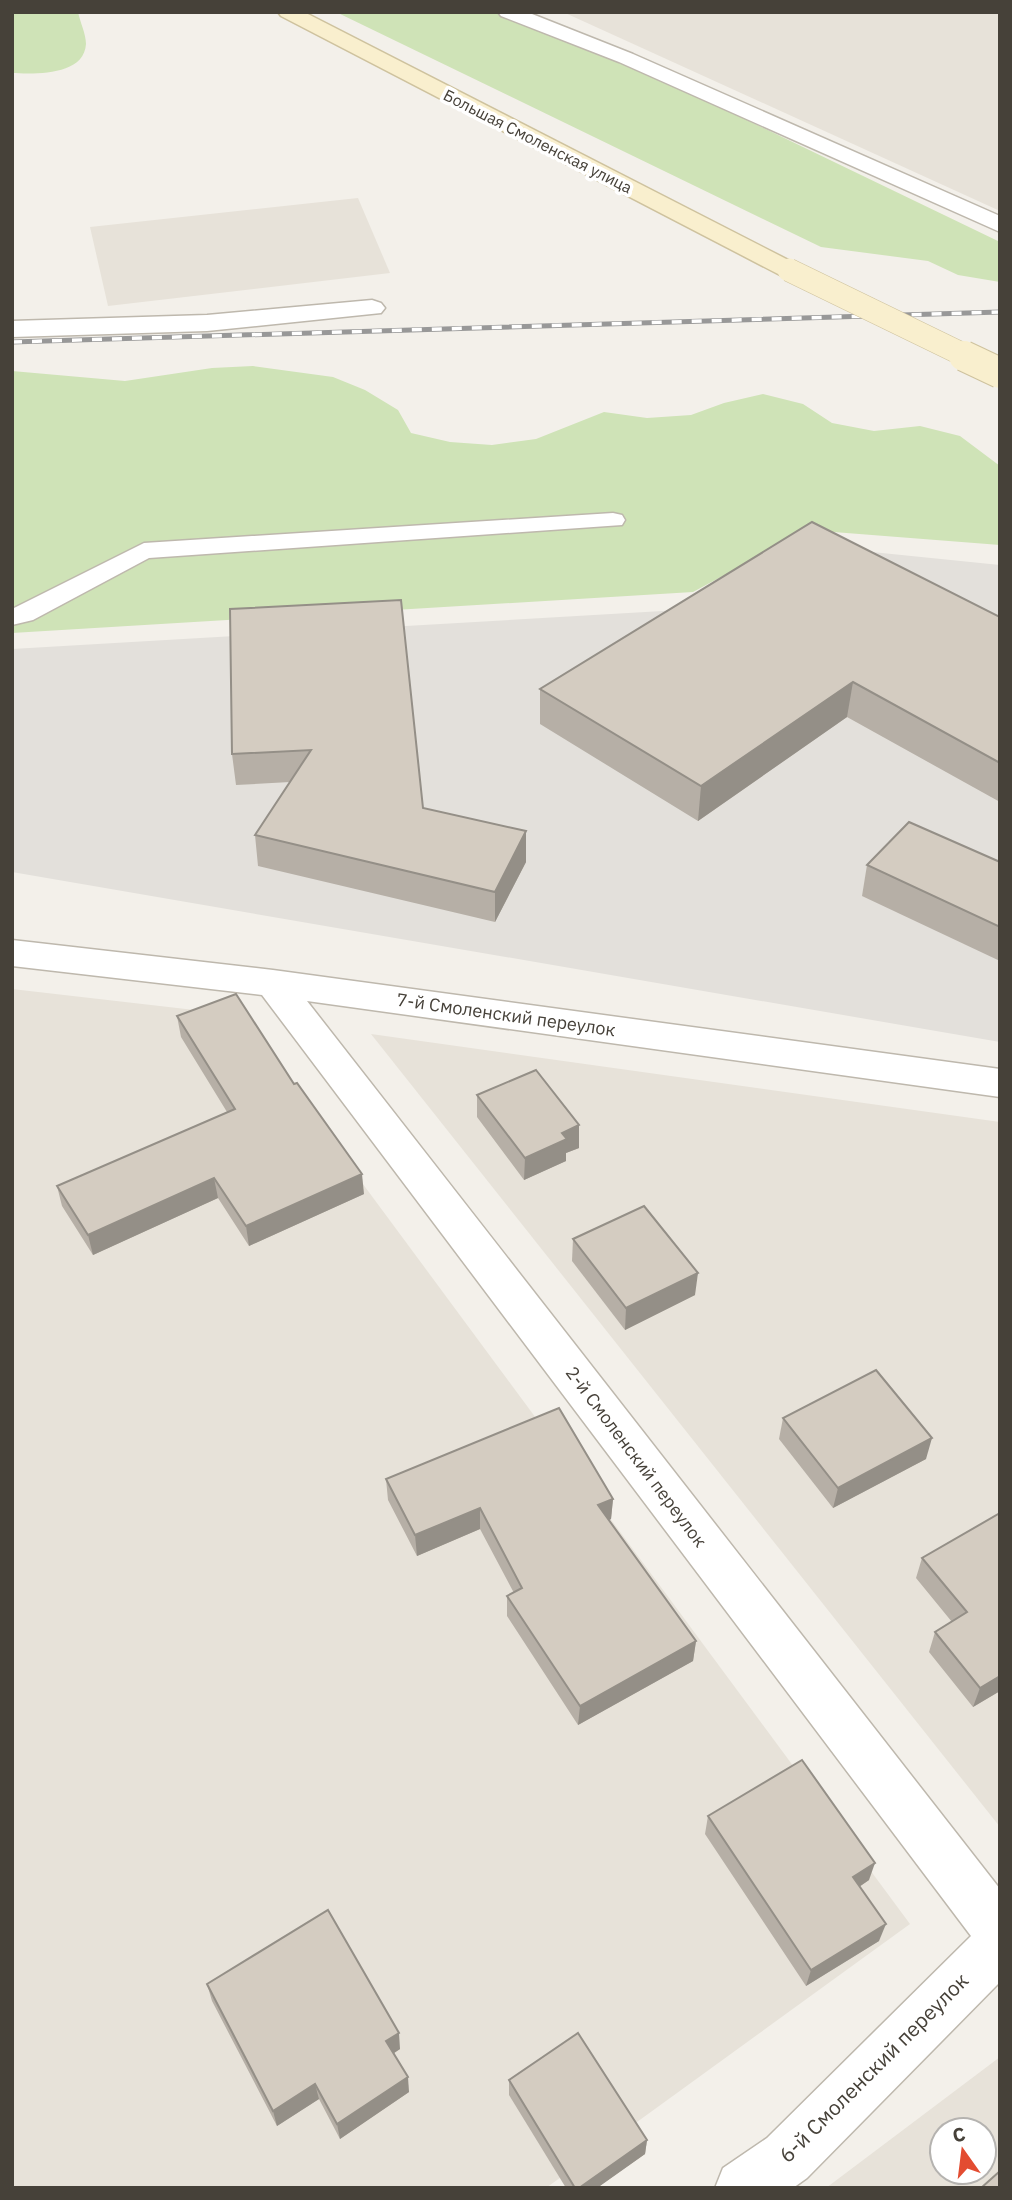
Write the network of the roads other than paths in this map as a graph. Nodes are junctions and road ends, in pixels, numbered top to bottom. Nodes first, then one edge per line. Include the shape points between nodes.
1 (288, 12) edge
2 (508, 12) edge
3 (989, 209) edge
4 (1000, 225) edge
5 (373, 308) dead end
6 (12, 329) edge
7 (1000, 373) edge
8 (613, 520) dead end
9 (12, 617) edge
10 (12, 953) edge
11 (273, 983) junction
12 (1000, 1083) edge
13 (1000, 1932) edge
14 (1000, 1944) edge
15 (743, 2188) edge

1 - 7 main road, Большая Смоленская улица, bridge via 789,270
2 - 3 street
3 - 4 street
5 - 6 street via 207,323
8 - 9 lane via 144,551
10 - 11 street, 7-й Смоленский переулок
11 - 12 street, 7-й Смоленский переулок
11 - 13 street, 2-й Смоленский переулок
14 - 15 street, 6-й Смоленский переулок via 788,2158

